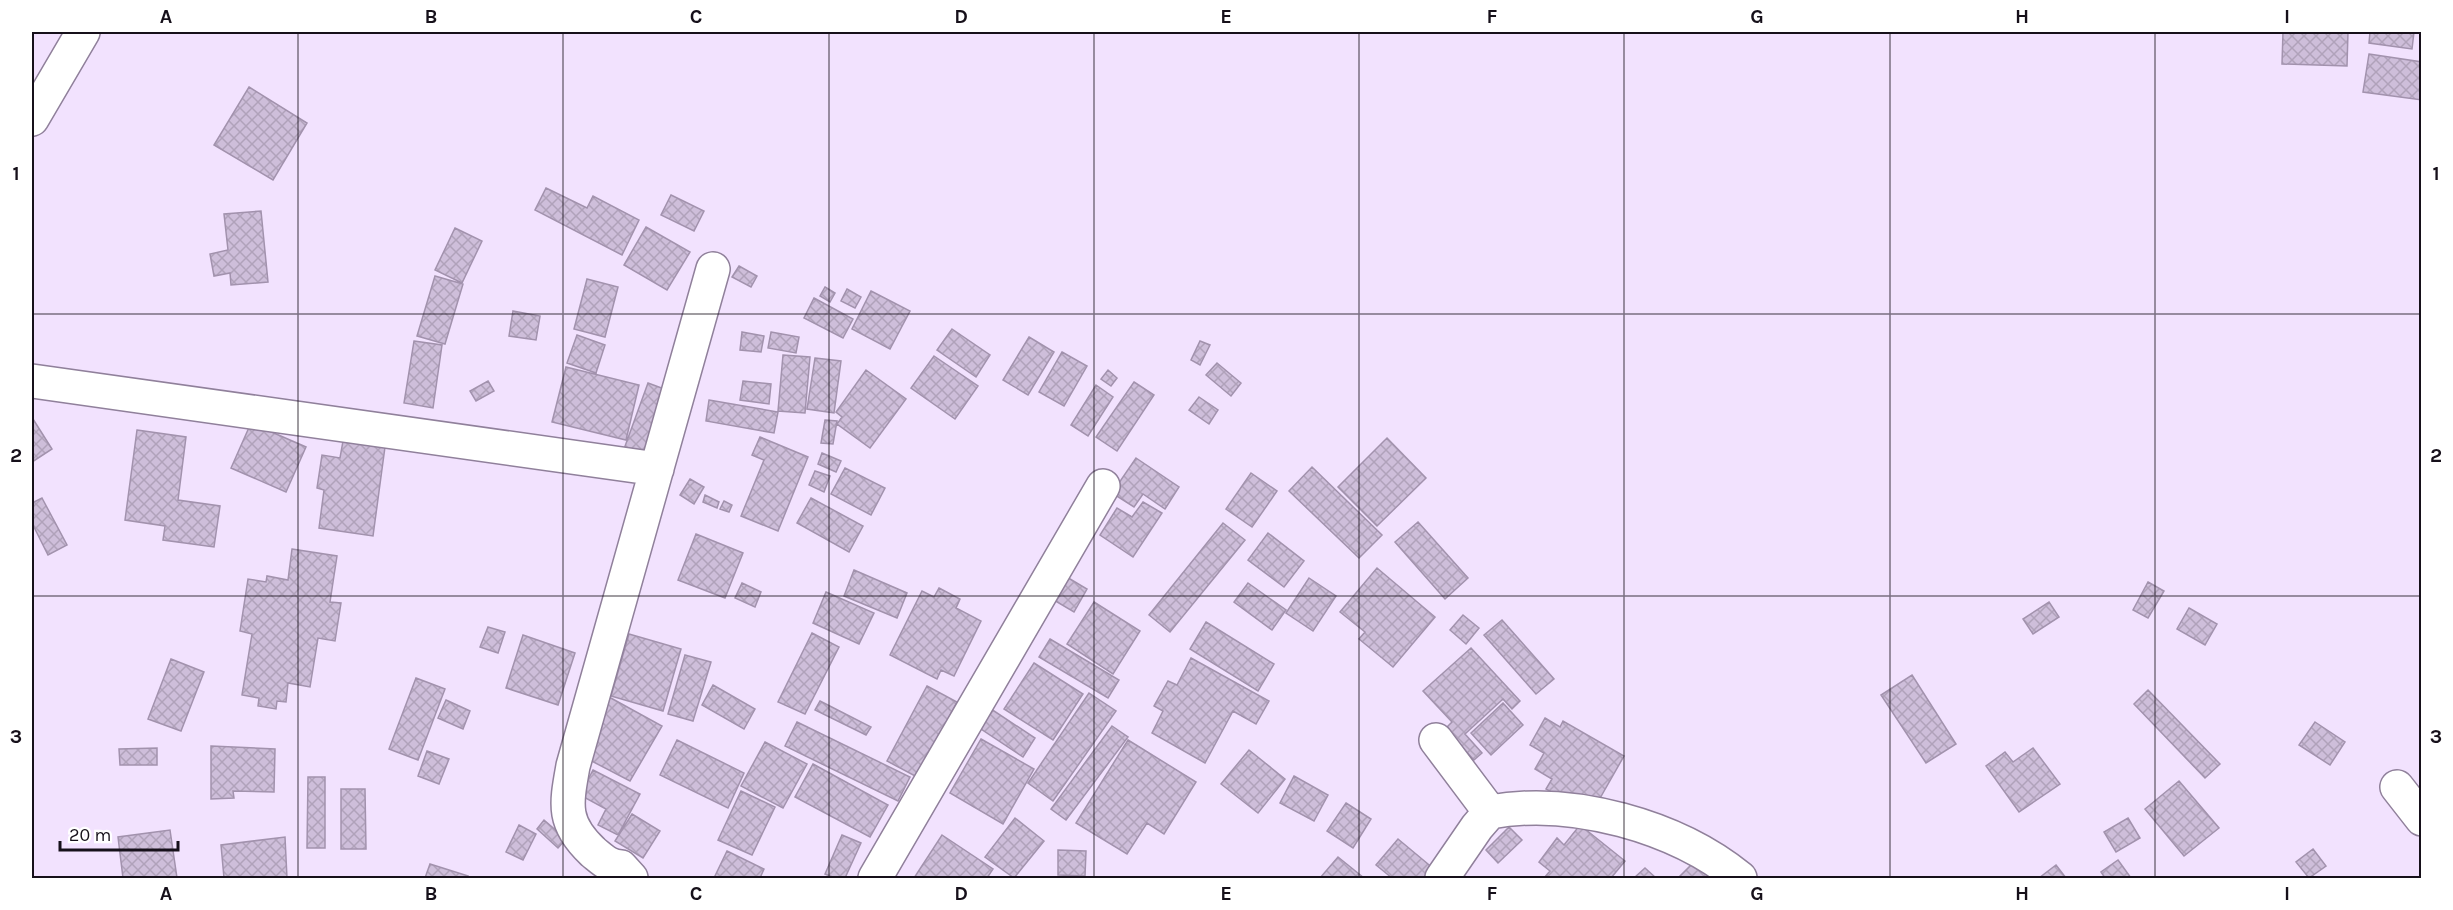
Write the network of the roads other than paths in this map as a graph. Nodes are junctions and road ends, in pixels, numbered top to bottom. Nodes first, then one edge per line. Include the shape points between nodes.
1 (83, 32) edge
2 (32, 119) edge
3 (713, 269) dead end
4 (32, 381) edge
5 (657, 469) junction
6 (1103, 486) dead end
7 (1437, 740) dead end
8 (2397, 787) dead end
9 (1490, 812) junction
10 (2421, 819) edge
11 (631, 879) edge
12 (875, 879) edge
13 (1442, 879) edge
14 (1740, 879) edge

1 - 2 street
3 - 5 street
4 - 5 street
5 - 11 street via 567,799 570,824 589,848 609,866 621,867
6 - 12 street
7 - 9 street
8 - 10 street
9 - 13 street
9 - 14 street via 1541,809 1622,820 1691,846

